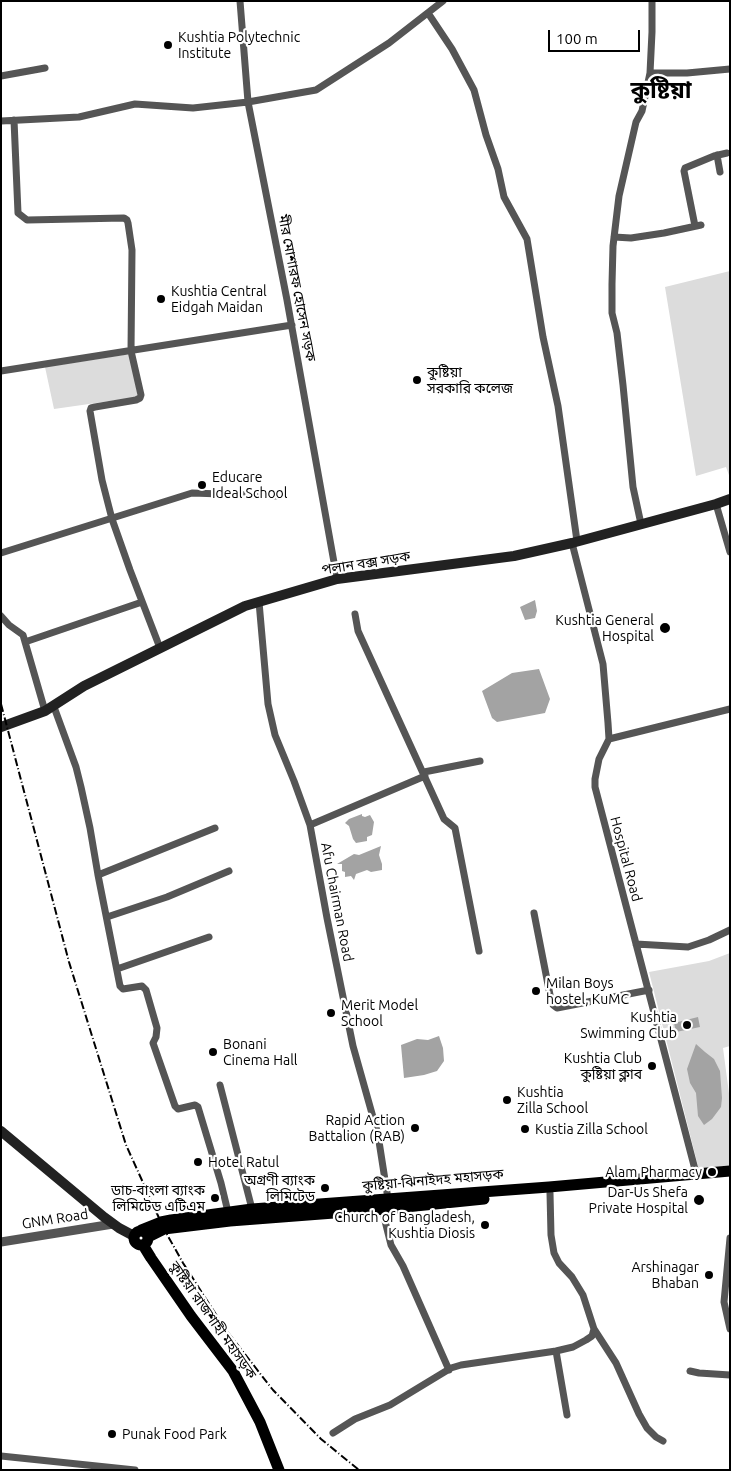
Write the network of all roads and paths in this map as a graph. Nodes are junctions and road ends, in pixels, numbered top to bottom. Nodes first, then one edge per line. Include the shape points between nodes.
1 (240, 1) edge
2 (443, 1) edge
3 (652, 1) edge
4 (428, 13) junction
5 (45, 68) dead end
6 (730, 69) edge
7 (650, 72) junction
8 (1, 76) edge
9 (248, 102) junction
10 (14, 120) junction
11 (1, 121) edge
12 (727, 153) dead end
13 (717, 155) junction
14 (720, 172) dead end
15 (614, 237) junction
16 (292, 324) junction
17 (131, 351) junction
18 (1, 371) edge
19 (280, 496) dead end
20 (730, 499) edge
21 (716, 504) junction
22 (112, 519) junction
23 (641, 524) junction
24 (575, 542) junction
25 (730, 552) edge
26 (1, 553) edge
27 (337, 579) junction
28 (142, 602) junction
29 (258, 602) junction
30 (355, 614) dead end
31 (1, 616) edge
32 (25, 642) junction
33 (160, 648) junction
34 (49, 709) junction
35 (730, 709) edge
36 (1, 727) edge
37 (608, 739) junction
38 (480, 761) dead end
39 (424, 774) junction
40 (310, 825) junction
41 (215, 828) dead end
42 (229, 872) dead end
43 (98, 874) junction
44 (534, 913) dead end
45 (107, 917) junction
46 (730, 930) edge
47 (209, 937) dead end
48 (636, 944) junction
49 (479, 951) dead end
50 (117, 969) junction
51 (649, 990) junction
52 (220, 1085) dead end
53 (1, 1131) edge
54 (730, 1171) edge
55 (697, 1177) junction
56 (730, 1177) edge
57 (613, 1184) junction
58 (550, 1193) junction
59 (387, 1204) junction
60 (252, 1210) junction
61 (228, 1212) junction
62 (286, 1212) junction
63 (207, 1219) junction
64 (113, 1224) junction
65 (142, 1237) junction
66 (730, 1238) edge
67 (1, 1242) edge
68 (594, 1329) junction
69 (730, 1329) edge
70 (556, 1351) junction
71 (449, 1370) junction
72 (690, 1371) dead end
73 (730, 1375) edge
74 (567, 1415) dead end
75 (333, 1433) dead end
76 (662, 1441) dead end
77 (1, 1456) edge
78 (135, 1470) edge
79 (279, 1470) edge

1 - 9 street, মীর মোশারফ হোসেন সড়ক
2 - 4 street
3 - 7 street
4 - 9 street via 389,43 316,90
4 - 24 street, Hospital Road via 474,90 504,197 527,239 558,406
5 - 8 street
6 - 7 street
7 - 15 street via 619,196
9 - 10 street via 193,108 135,104 80,117
9 - 16 street, মীর মোশারফ হোসেন সড়ক
10 - 11 street
10 - 17 street via 18,213 27,220 127,220 132,250
12 - 13 street
13 - 14 street
13 - 15 street via 684,171 698,225 631,238
15 - 23 street via 612,313 617,333 633,487
16 - 17 street
16 - 27 street, মীর মোশারফ হোসেন সড়ক
17 - 18 street
17 - 22 street via 140,398 95,406 90,411
19 - 22 street via 192,493
20 - 21 main road, পলান বক্স সড়ক
21 - 23 main road, পলান বক্স সড়ক
21 - 25 street
22 - 26 street
22 - 28 street
23 - 24 main road, পলান বক্স সড়ক
24 - 27 main road, পলান বক্স সড়ক via 514,556
24 - 37 street, Hospital Road via 603,664
27 - 29 main road, পলান বক্স সড়ক
28 - 32 street
28 - 33 street
29 - 33 main road, পলান বক্স সড়ক
29 - 40 street, Afu Chairman Road via 268,704 275,735
30 - 39 street via 358,631
31 - 32 street via 23,635
32 - 34 street
33 - 34 main road, পলান বক্স সড়ক via 84,686
34 - 36 main road, পলান বক্স সড়ক
34 - 43 street via 70,751 81,787
35 - 37 street
37 - 48 street, Hospital Road via 599,759 595,787
38 - 39 street
39 - 40 street
39 - 49 street via 444,819 455,828
40 - 59 street, Afu Chairman Road via 353,1046 378,1135
41 - 43 street
42 - 45 street
43 - 45 street
44 - 51 street via 551,1000 557,1008
45 - 50 street
46 - 48 street via 688,947
47 - 50 street
48 - 51 street, Hospital Road
50 - 61 street via 123,990 142,986 146,990 157,1028 153,1043 175,1106 178,1109 198,1107
51 - 55 street, Hospital Road
52 - 60 street
53 - 64 main road
54 - 55 highway, কুষ্টিয়া-ঝিনাইদহ মহাসড়ক
55 - 56 highway, কুষ্টিয়া-ঝিনাইদহ মহাসড়ক
55 - 57 highway, কুষ্টিয়া-ঝিনাইদহ মহাসড়ক
57 - 58 highway, কুষ্টিয়া-ঝিনাইদহ মহাসড়ক
57 - 59 highway, কুষ্টিয়া-ঝিনাইদহ মহাসড়ক
58 - 59 highway, কুষ্টিয়া-ঝিনাইদহ মহাসড়ক
58 - 68 street via 554,1253 582,1295
59 - 62 highway, কুষ্টিয়া-ঝিনাইদহ মহাসড়ক
59 - 71 street, Afu Chairman Road via 384,1217 391,1246
60 - 61 highway, কুষ্টিয়া-ঝিনাইদহ মহাসড়ক
60 - 62 highway, কুষ্টিয়া-ঝিনাইদহ মহাসড়ক
61 - 63 highway, কুষ্টিয়া-ঝিনাইদহ মহাসড়ক
62 - 63 highway, কুষ্টিয়া-ঝিনাইদহ মহাসড়ক
63 - 65 highway, কুষ্টিয়া-ঝিনাইদহ মহাসড়ক
64 - 65 main road
64 - 67 street, GNM Road
65 - 79 highway, কুষ্টিয়া রাজশাহী মহাসড়ক via 191,1316 233,1371 260,1422
66 - 69 street via 724,1302
68 - 70 street via 586,1340
68 - 76 street via 616,1363 647,1428
70 - 71 street via 461,1365
70 - 74 street
71 - 75 street via 390,1405 355,1419
72 - 73 street
77 - 78 street

